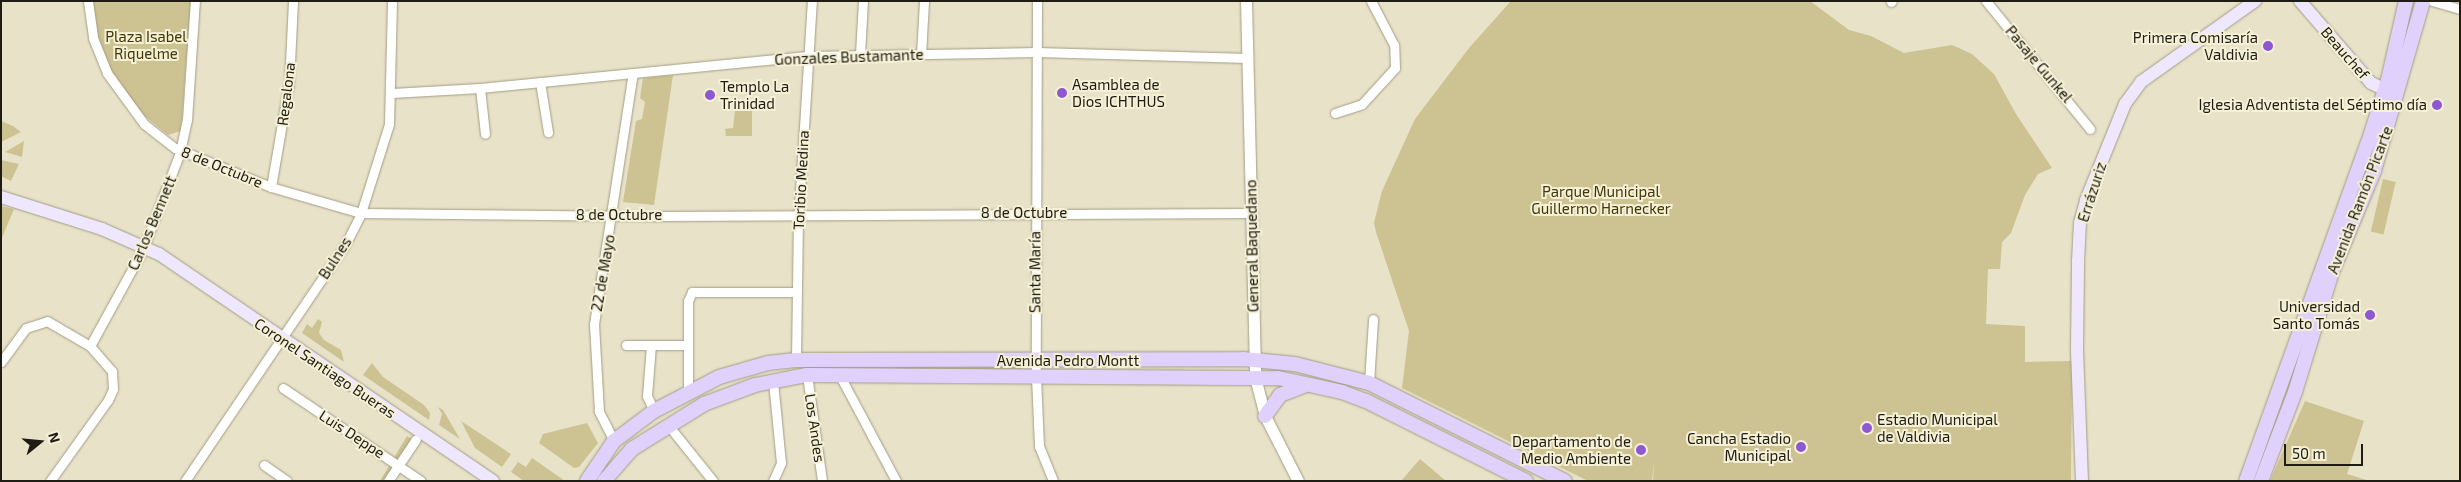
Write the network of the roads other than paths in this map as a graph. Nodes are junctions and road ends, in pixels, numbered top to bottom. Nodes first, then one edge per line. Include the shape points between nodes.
1 (88, 1) edge
2 (195, 1) edge
3 (293, 1) edge
4 (392, 1) edge
5 (812, 1) edge
6 (863, 1) edge
7 (924, 1) edge
8 (1037, 1) edge
9 (1246, 1) edge
10 (1371, 1) edge
11 (1986, 1) edge
12 (2255, 1) edge
13 (2406, 1) edge
14 (2423, 1) edge
15 (2432, 1) edge
16 (2301, 2) edge
17 (2460, 9) edge
18 (1037, 52) junction
19 (860, 54) junction
20 (921, 55) junction
21 (809, 56) junction
22 (1248, 58) junction
23 (633, 73) junction
24 (540, 82) junction
25 (480, 88) junction
26 (392, 93) junction
27 (2390, 93) junction
28 (1335, 113) dead end
29 (2090, 129) dead end
30 (548, 132) dead end
31 (486, 134) dead end
32 (180, 152) junction
33 (271, 187) junction
34 (1, 197) edge
35 (1251, 212) junction
36 (361, 213) junction
37 (1035, 213) junction
38 (799, 214) junction
39 (613, 216) junction
40 (143, 249) junction
41 (796, 292) junction
42 (1373, 319) dead end
43 (279, 341) junction
44 (626, 345) dead end
45 (651, 345) junction
46 (688, 345) junction
47 (90, 346) junction
48 (796, 360) junction
49 (841, 360) junction
50 (1255, 360) junction
51 (1036, 361) junction
52 (1, 362) edge
53 (807, 376) junction
54 (840, 376) junction
55 (1036, 377) junction
56 (1255, 377) junction
57 (773, 381) junction
58 (1309, 383) junction
59 (1369, 383) junction
60 (283, 388) dead end
61 (688, 391) junction
62 (654, 410) junction
63 (1265, 416) junction
64 (668, 425) junction
65 (416, 439) junction
66 (614, 440) junction
67 (264, 465) dead end
68 (399, 465) junction
69 (50, 481) edge
70 (185, 481) edge
71 (287, 481) edge
72 (388, 481) edge
73 (420, 481) edge
74 (478, 481) edge
75 (492, 481) edge
76 (588, 481) edge
77 (604, 481) edge
78 (713, 481) edge
79 (773, 481) edge
80 (822, 481) edge
81 (896, 481) edge
82 (1052, 481) edge
83 (1298, 481) edge
84 (1526, 481) edge
85 (1565, 481) edge
86 (2082, 481) edge
87 (2246, 481) edge
88 (2261, 481) edge

1 - 32 street, 8 de Octubre via 93,38 107,73 144,124
2 - 32 street, Carlos Bennett via 187,120
3 - 33 street, Regalona via 289,83
4 - 26 street, Bulnes
5 - 21 street, Toribio Medina
6 - 19 street
7 - 20 street
8 - 18 street, Santa María
9 - 22 street, General Baquedano
10 - 28 street via 1394,45 1395,68 1362,104
11 - 29 street, Pasaje Gunkel
12 - 86 main road, Errázuriz via 2141,82 2125,104 2086,200 2080,223 2078,261 2077,348
13 - 27 main road, Avenida Ramón Picarte
14 - 27 main road, Avenida Ramón Picarte
15 - 17 street
16 - 27 main road, Beauchef via 2371,83
18 - 20 street, Gonzales Bustamante
18 - 22 street, Gonzales Bustamante
18 - 37 street, Santa María
19 - 20 street, Gonzales Bustamante
19 - 21 street, Gonzales Bustamante
21 - 23 street, Gonzales Bustamante
21 - 38 street, Toribio Medina
22 - 35 street, General Baquedano
23 - 24 street, Gonzales Bustamante
23 - 39 street, 22 de Mayo
24 - 25 street, Gonzales Bustamante
24 - 30 street
25 - 26 street, Gonzales Bustamante
25 - 31 street
26 - 36 street, Bulnes via 389,124
27 - 87 main road, Avenida Ramón Picarte
27 - 88 main road, Avenida Ramón Picarte via 2374,170 2332,272 2295,392
32 - 33 street, 8 de Octubre
32 - 40 street, Carlos Bennett
33 - 36 street, 8 de Octubre
34 - 40 main road via 102,228
35 - 37 street, 8 de Octubre
35 - 50 street, General Baquedano
36 - 39 street, 8 de Octubre
36 - 43 street, Bulnes via 345,245
37 - 38 street, 8 de Octubre
37 - 51 street, Santa María
38 - 39 street, 8 de Octubre
38 - 41 street, Toribio Medina
39 - 66 street, 22 de Mayo via 594,324 599,411
40 - 43 main road, Coronel Santiago Bueras
40 - 47 street, Carlos Bennett
41 - 46 street via 692,292 688,301
41 - 48 street, Toribio Medina
42 - 59 street
43 - 65 main road, Coronel Santiago Bueras
43 - 70 street, Bulnes
43 - 75 main road, Coronel Santiago Bueras
44 - 45 street
45 - 46 street
45 - 62 street via 647,396
46 - 61 street
47 - 52 street via 53,322 41,322 23,332
47 - 69 street via 112,372 111,395
48 - 49 main road, Avenida Pedro Montt
48 - 61 main road, Avenida Pedro Montt via 736,371
49 - 51 main road, Avenida Pedro Montt
49 - 54 main road
50 - 51 main road, Avenida Pedro Montt
50 - 56 street, General Baquedano
50 - 59 main road, Avenida Pedro Montt via 1295,364
51 - 55 street, Santa María
53 - 54 main road, Avenida Pedro Montt
53 - 57 main road, Avenida Pedro Montt
53 - 80 street, Los Andes
54 - 55 main road, Avenida Pedro Montt
54 - 81 street
55 - 56 main road, Avenida Pedro Montt
55 - 82 street, Santa María via 1039,446
56 - 58 main road, Avenida Pedro Montt
56 - 63 street, General Baquedano
57 - 64 main road, Avenida Pedro Montt via 718,397
57 - 79 street via 781,463
58 - 63 main road via 1280,395
58 - 84 main road, Avenida Pedro Montt via 1366,401
59 - 85 main road, Avenida Pedro Montt
60 - 68 street, Luis Deppe
61 - 62 main road, Avenida Pedro Montt
62 - 66 main road, Avenida Pedro Montt
63 - 83 street, General Baquedano
64 - 77 main road, Avenida Pedro Montt via 632,449
64 - 78 street
65 - 68 street
65 - 74 main road, Coronel Santiago Bueras
66 - 76 main road, Avenida Pedro Montt
67 - 71 street
68 - 72 street
68 - 73 street, Luis Deppe

